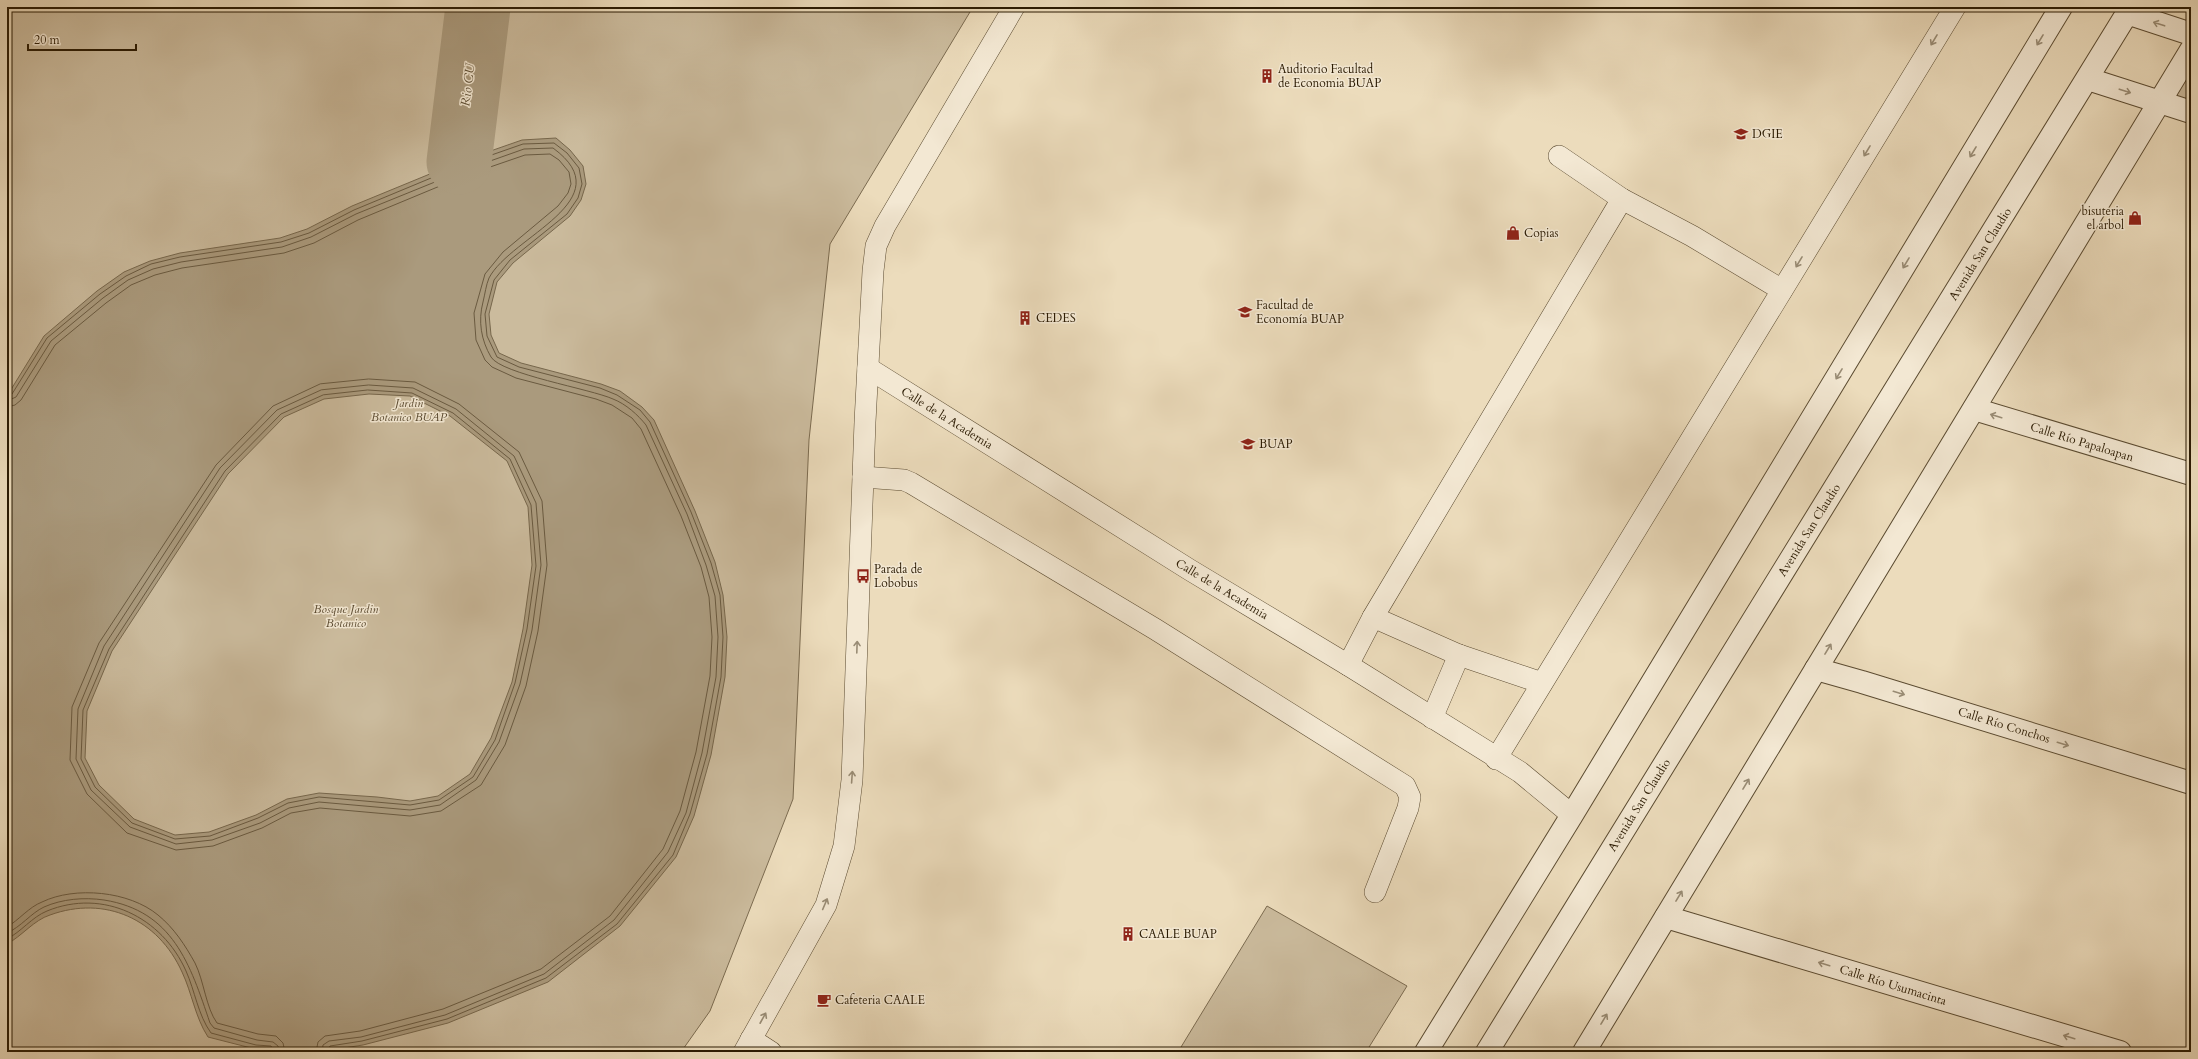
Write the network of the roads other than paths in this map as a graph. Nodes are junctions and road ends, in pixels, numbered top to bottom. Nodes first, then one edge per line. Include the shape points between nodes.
1 (1014, 7) edge
2 (1955, 7) edge
3 (2061, 7) edge
4 (2129, 10) edge
5 (2191, 34) edge
6 (2191, 50) edge
7 (2088, 79) junction
8 (2160, 102) junction
9 (2191, 112) edge
10 (1559, 156) dead end
11 (1622, 199) junction
12 (1782, 290) junction
13 (868, 368) junction
14 (1974, 409) junction
15 (2191, 474) edge
16 (863, 477) junction
17 (1373, 617) junction
18 (1459, 655) junction
19 (1348, 665) junction
20 (1816, 670) junction
21 (1542, 684) junction
22 (1432, 718) junction
23 (1496, 759) junction
24 (2191, 783) edge
25 (1572, 815) junction
26 (1375, 892) dead end
27 (1666, 917) junction
28 (748, 1046) edge
29 (771, 1052) edge
30 (1426, 1052) edge
31 (1486, 1052) edge
32 (1584, 1052) edge
33 (2120, 1052) edge

1 - 13 lane via 885,226 876,246
2 -> 12 lane
3 -> 25 street
5 -> 4 street
4 - 7 street, Avenida San Claudio
6 - 8 street
7 -> 8 street
7 - 31 street, Avenida San Claudio
8 - 9 street
8 - 14 street
10 - 11 lane
11 - 12 lane via 1692,236
11 - 17 lane
12 - 21 lane
13 - 16 lane
13 - 19 lane, Calle de la Academia via 1190,570
15 -> 14 street, Calle Río Papaloapan
20 -> 14 street
16 - 26 lane via 904,480 911,483 1155,628 1405,786 1410,797 1408,808
28 -> 16 lane via 826,905 844,846 852,780
17 - 18 lane
17 - 19 lane
18 - 21 lane
18 - 22 lane
19 - 22 lane, Calle de la Academia
20 -> 24 street, Calle Río Conchos
27 -> 20 street
21 - 23 lane
22 - 23 lane, Calle de la Academia
23 - 25 lane, Calle de la Academia via 1520,772
25 - 30 street
32 -> 27 street
33 -> 27 street, Calle Río Usumacinta
28 - 29 lane

